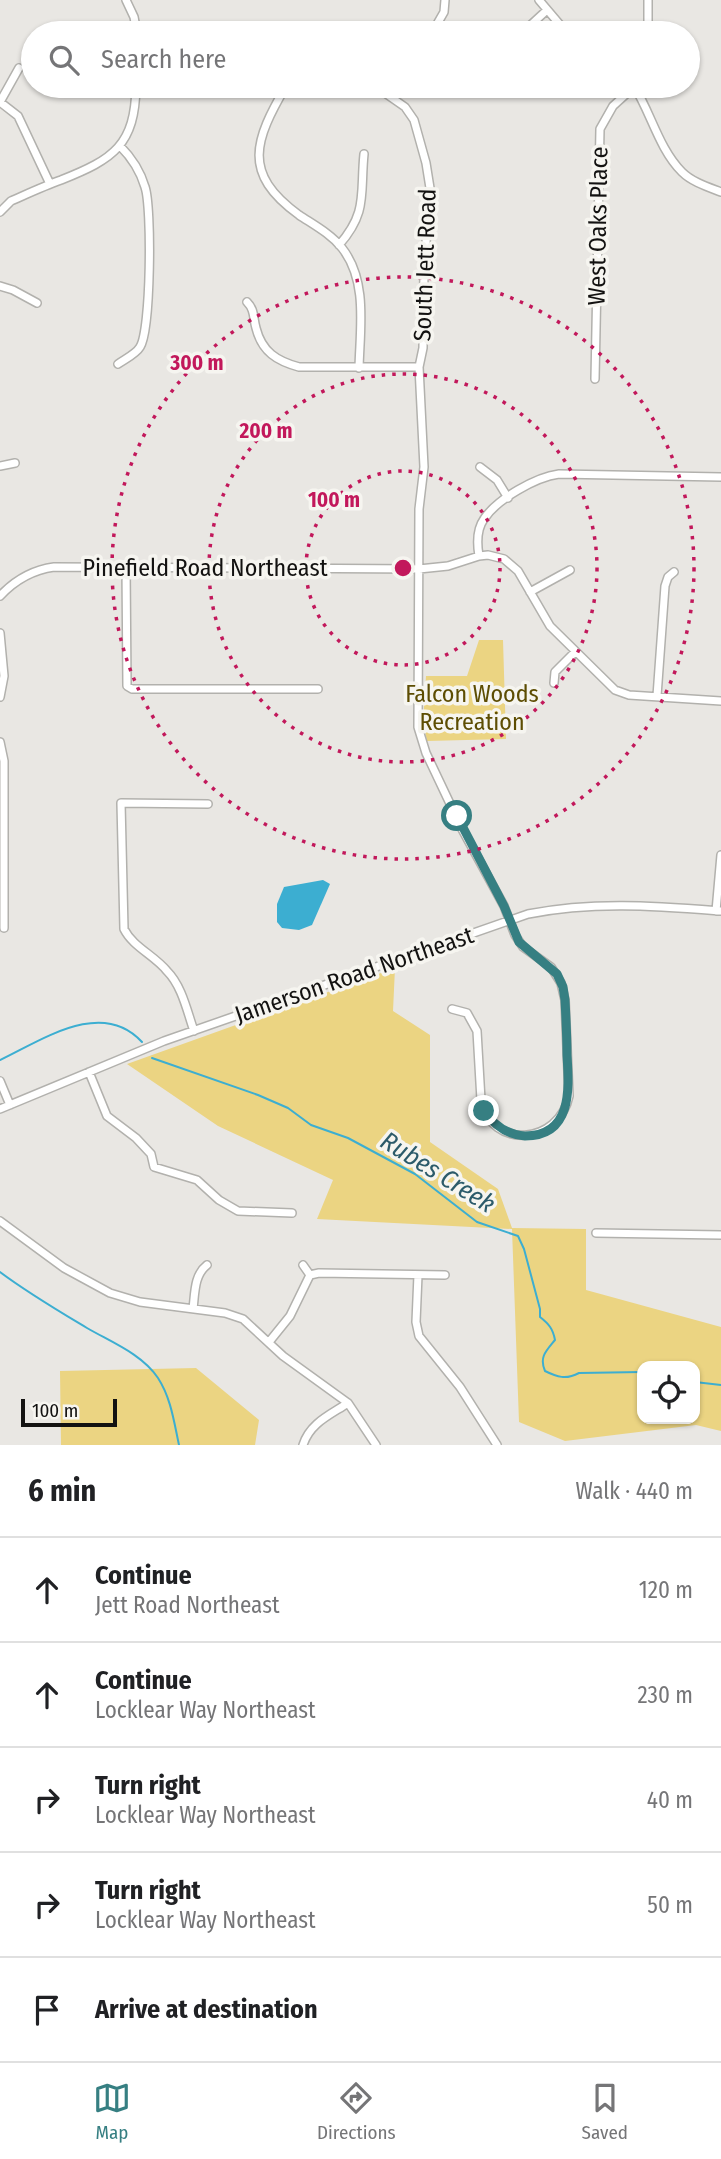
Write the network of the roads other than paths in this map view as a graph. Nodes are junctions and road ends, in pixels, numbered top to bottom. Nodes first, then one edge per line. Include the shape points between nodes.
1 (126, 0) edge
2 (445, 0) edge
3 (539, 0) edge
4 (648, 0) edge
5 (547, 10) junction
6 (135, 21) edge
7 (439, 21) edge
8 (535, 21) edge
9 (557, 21) edge
10 (648, 21) edge
11 (19, 68) dead end
12 (135, 98) edge
13 (279, 98) edge
14 (392, 98) edge
15 (621, 98) edge
16 (640, 98) edge
17 (0, 102) edge
18 (120, 146) junction
19 (364, 154) dead end
20 (50, 184) junction
21 (721, 192) edge
22 (0, 212) edge
23 (339, 245) junction
24 (0, 286) edge
25 (247, 302) dead end
26 (37, 303) dead end
27 (121, 362) dead end
28 (419, 367) junction
29 (359, 368) junction
30 (595, 379) dead end
31 (15, 463) dead end
32 (0, 466) edge
33 (480, 467) dead end
34 (721, 477) edge
35 (508, 498) junction
36 (479, 556) junction
37 (127, 567) junction
38 (419, 569) junction
39 (570, 570) dead end
40 (674, 572) dead end
41 (530, 592) junction
42 (0, 596) edge
43 (0, 633) edge
44 (575, 652) junction
45 (554, 683) dead end
46 (318, 690) dead end
47 (657, 696) junction
48 (0, 697) edge
49 (721, 701) edge
50 (0, 742) edge
51 (208, 804) dead end
52 (721, 855) edge
53 (719, 911) edge
54 (508, 920) junction
55 (4, 928) dead end
56 (452, 1009) dead end
57 (194, 1031) junction
58 (89, 1072) junction
59 (0, 1081) edge
60 (10, 1105) junction
61 (0, 1109) edge
62 (292, 1213) dead end
63 (0, 1221) edge
64 (596, 1233) dead end
65 (721, 1235) edge
66 (207, 1265) dead end
67 (303, 1265) dead end
68 (310, 1275) junction
69 (418, 1275) junction
70 (445, 1275) dead end
71 (193, 1309) junction
72 (269, 1342) junction
73 (348, 1403) junction
74 (303, 1445) edge
75 (376, 1445) edge
76 (497, 1445) edge

1 - 6 street
2 - 7 street
3 - 5 street
4 - 10 street
5 - 8 street
5 - 9 street
11 - 17 street
12 - 18 street via 134,119
13 - 23 street via 259,142 259,161 267,183 276,197
14 - 28 street, South Jett Road via 414,120 428,174
15 - 30 street, West Oaks Place via 600,129
16 - 21 street via 683,173
17 - 20 street via 18,116
18 - 20 street via 94,167
18 - 27 street via 137,165 149,204 145,334 139,348
19 - 23 street via 361,208 352,230
20 - 22 street via 10,201
23 - 29 street via 357,275
24 - 26 street
25 - 29 street via 253,308 261,342 280,362 299,368
28 - 29 street
28 - 38 street, South Jett Road via 424,467
31 - 32 street
33 - 35 street via 497,480
34 - 35 street via 559,474 541,478
35 - 36 street via 483,520
36 - 38 street, Pinefield Road Northeast
36 - 41 street via 497,556 509,562
37 - 38 street, Pinefield Road Northeast
37 - 42 street, Pinefield Road Northeast via 44,568 21,578
37 - 46 street via 127,686
38 - 54 street, South Jett Road via 421,740
39 - 41 street
40 - 47 street via 665,586
41 - 44 street via 550,626
43 - 48 street via 5,676
44 - 45 street via 555,672
44 - 47 street via 615,690
47 - 49 street
50 - 55 street via 4,761
51 - 57 street via 121,803 124,929 170,973
52 - 53 street
53 - 54 street, Jamerson Road Northeast via 599,905 553,909
54 - 56 street, South Jett Road via 519,942 554,971 563,987 569,1096 564,1113 552,1126 536,1134 517,1135 488,1116 481,1101 477,1031 467,1013
54 - 57 street, Jamerson Road Northeast
57 - 58 street, Jamerson Road Northeast
58 - 60 street, Jamerson Road Northeast
58 - 62 street via 107,1116 151,1154 154,1167 197,1180 238,1211
59 - 60 street
60 - 61 street, Jamerson Road Northeast
63 - 71 street via 64,1268 110,1293
64 - 65 street
66 - 71 street via 197,1278
67 - 68 street
68 - 69 street
68 - 72 street via 290,1316
69 - 70 street
69 - 76 street via 419,1336 460,1387
71 - 72 street via 235,1316
72 - 73 street
73 - 74 street via 317,1423
73 - 75 street

